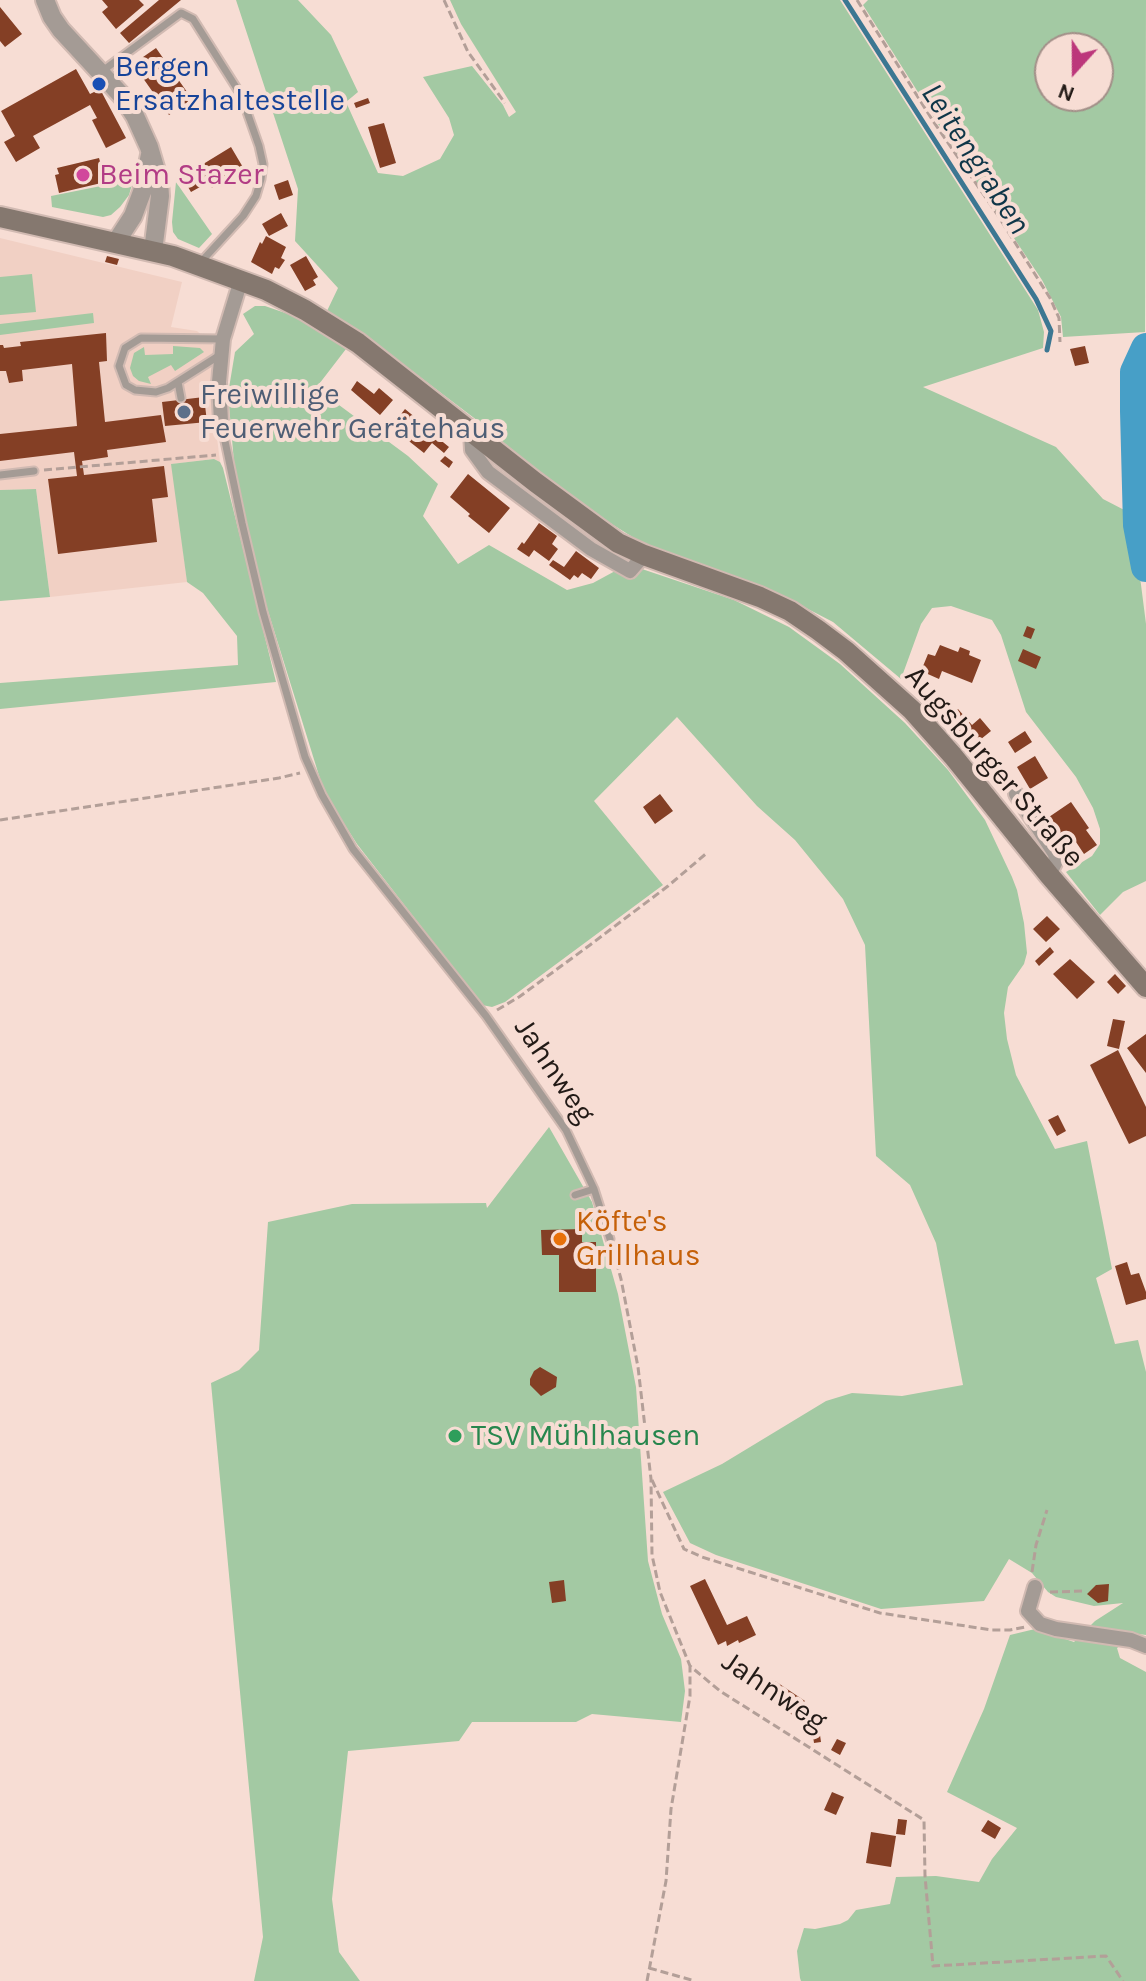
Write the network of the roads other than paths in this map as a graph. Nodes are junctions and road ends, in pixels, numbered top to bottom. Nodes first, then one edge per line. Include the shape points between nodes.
1 (45, 0) edge
2 (101, 72) junction
3 (151, 152) junction
4 (0, 217) edge
5 (116, 242) junction
6 (153, 251) junction
7 (199, 265) junction
8 (241, 280) junction
9 (222, 347) junction
10 (178, 382) junction
11 (181, 398) dead end
12 (221, 422) joint
13 (34, 471) road end
14 (0, 475) edge
15 (1016, 794) dead end
16 (1049, 875) junction
17 (1146, 987) edge
18 (594, 1189) junction
19 (575, 1195) dead end
20 (610, 1239) road end
21 (1035, 1587) road end
22 (1146, 1646) edge

1 - 2 street via 61,30
2 - 3 street via 129,106
2 - 7 lane via 181,13 193,19 241,95 259,146 261,179 243,216
3 - 5 street via 133,216
3 - 6 street via 160,196
4 - 5 main road, Augsburger Straße
5 - 6 main road, Augsburger Straße
6 - 7 main road, Augsburger Straße
7 - 8 main road, Augsburger Straße
8 - 9 street, Jahnweg
8 - 16 main road, Augsburger Straße via 358,343 618,543 730,585 818,630 912,710
9 - 10 lane
9 - 10 lane via 141,338 125,348 119,366 126,385 156,392
9 - 12 street, Jahnweg
10 - 11 lane
12 - 18 lane, Jahnweg via 287,701 322,795 353,849 486,1016 566,1130
13 - 14 lane
15 - 16 street via 1055,854
16 - 17 main road, Augsburger Straße
18 - 19 lane
18 - 20 lane, Jahnweg
21 - 22 street via 1028,1611 1040,1624

